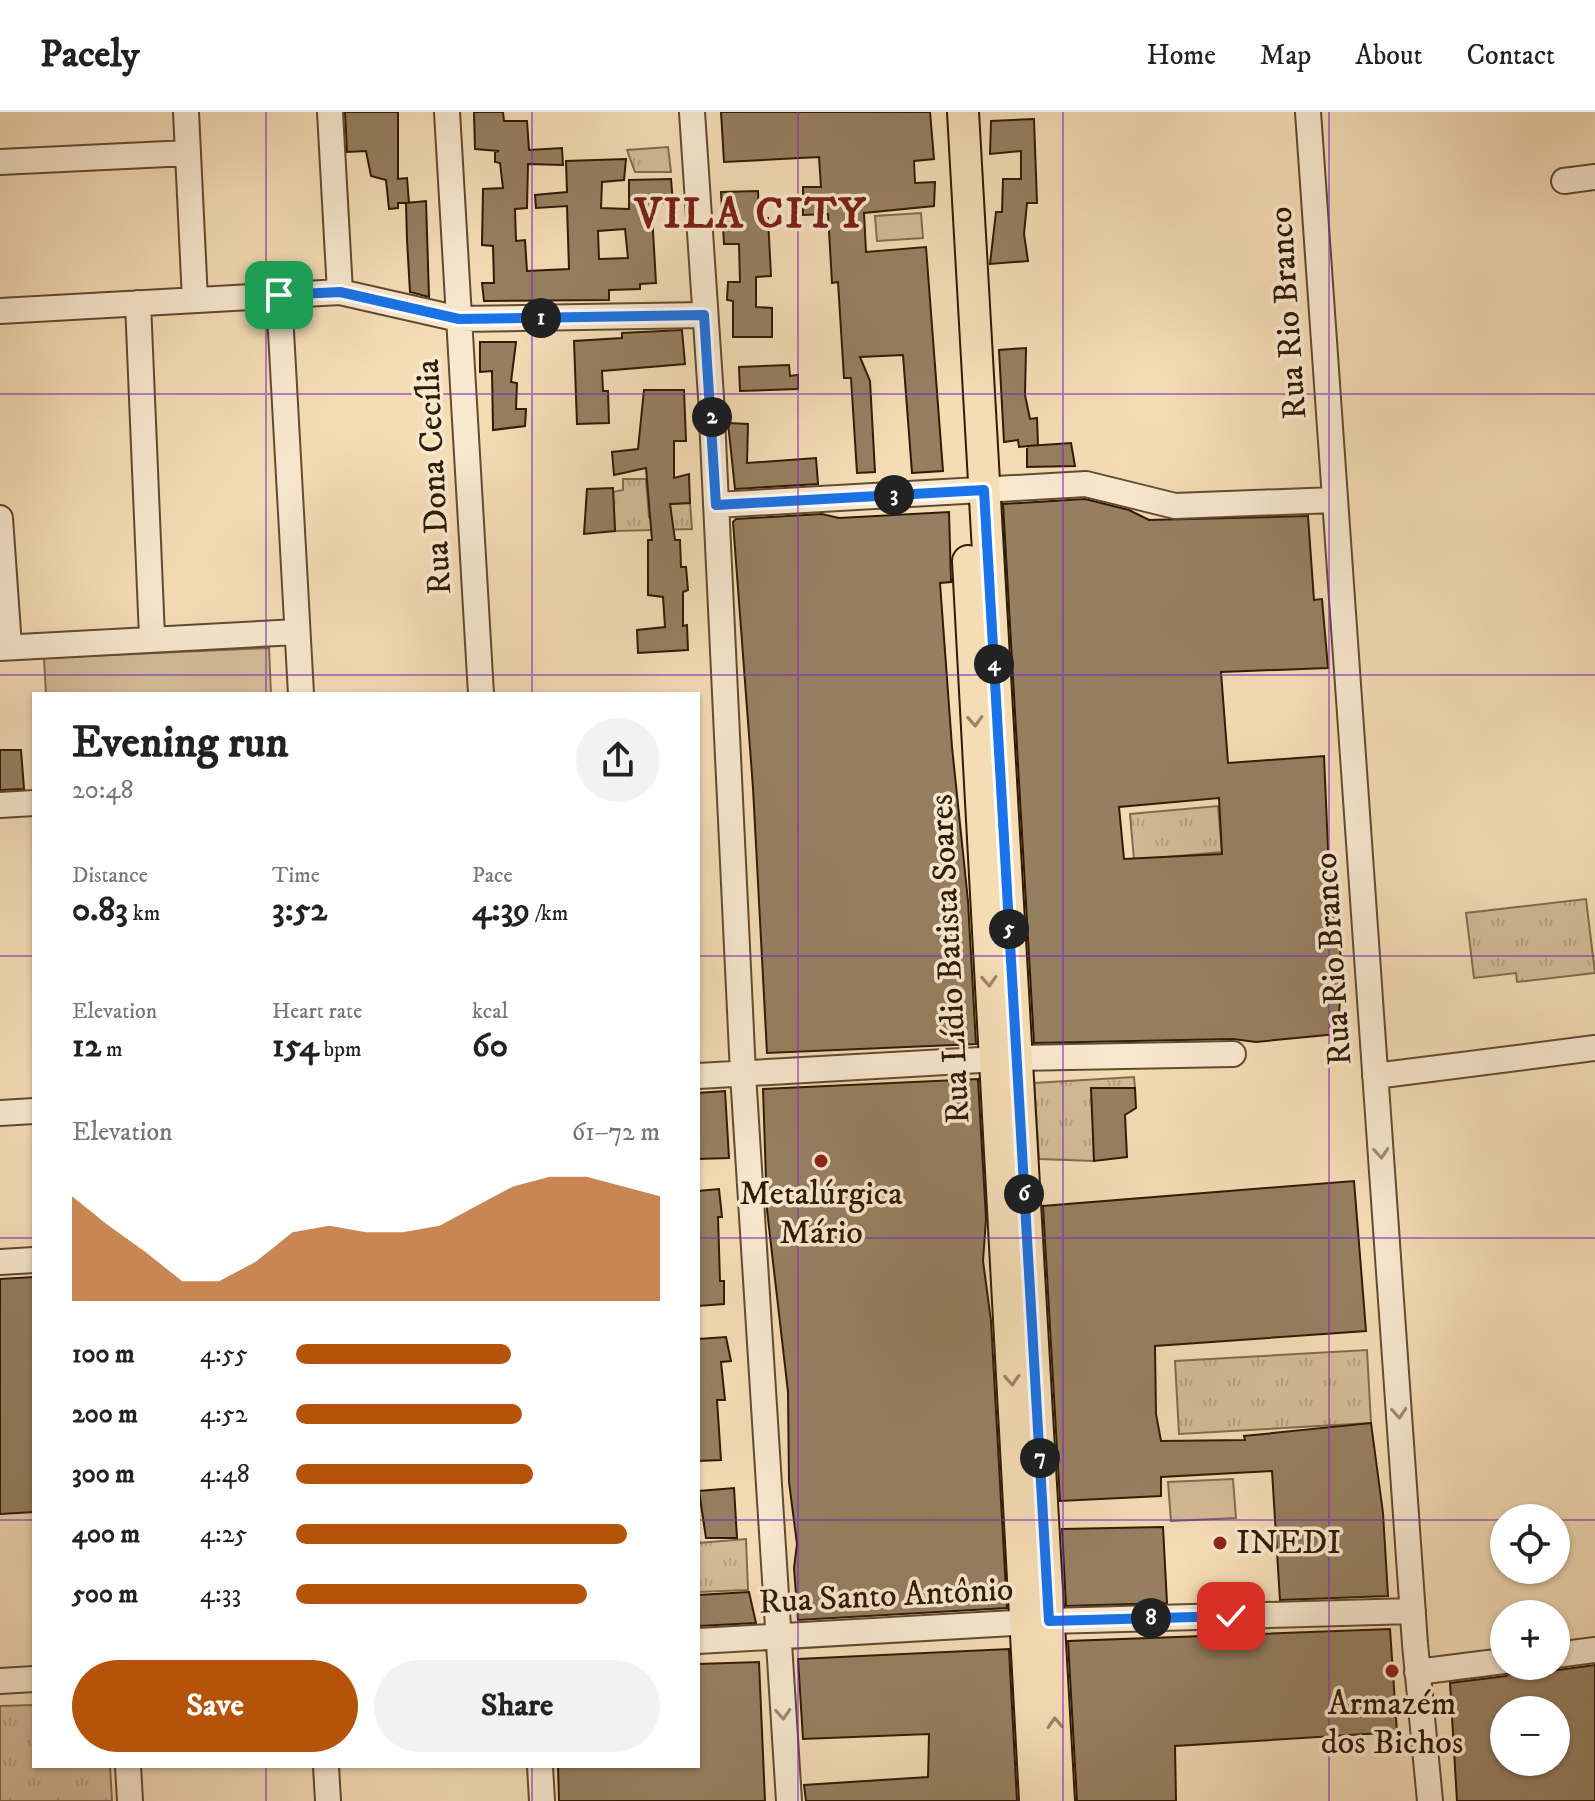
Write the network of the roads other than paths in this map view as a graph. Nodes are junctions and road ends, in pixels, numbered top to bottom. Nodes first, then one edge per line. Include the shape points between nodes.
1 (186, 112) edge
2 (330, 112) edge
3 (447, 112) edge
4 (692, 112) edge
5 (943, 112) edge
6 (963, 112) edge
7 (1308, 112) edge
8 (188, 153) junction
9 (0, 162) edge
10 (1595, 177) edge
11 (1564, 181) dead end
12 (958, 188) junction
13 (340, 292) junction
14 (279, 295) junction
15 (195, 300) junction
16 (138, 303) junction
17 (1, 314) edge
18 (704, 315) junction
19 (459, 319) junction
20 (974, 490) junction
21 (1335, 500) junction
22 (716, 505) junction
23 (0, 518) edge
24 (297, 632) junction
25 (152, 637) junction
26 (5, 648) edge
27 (301, 692) edge
28 (481, 692) edge
29 (32, 803) edge
30 (0, 805) edge
31 (1595, 1048) edge
32 (1233, 1054) dead end
33 (1005, 1058) junction
34 (743, 1074) junction
35 (700, 1076) edge
36 (1375, 1076) junction
37 (32, 1111) edge
38 (0, 1113) edge
39 (32, 1260) edge
40 (0, 1262) edge
41 (1413, 1611) junction
42 (1038, 1622) junction
43 (777, 1637) junction
44 (700, 1641) edge
45 (1595, 1650) edge
46 (1570, 1653) edge
47 (1490, 1663) edge
48 (1417, 1672) junction
49 (32, 1679) edge
50 (0, 1681) edge
51 (128, 1768) edge
52 (326, 1768) edge
53 (540, 1768) edge
54 (1047, 1794) edge
55 (130, 1801) edge
56 (328, 1801) edge
57 (542, 1801) edge
58 (789, 1801) edge
59 (1430, 1801) edge

1 - 8 street
2 - 13 street
3 - 19 street, Rua Dona Cecília
4 - 18 street
5 - 12 main road, Rua Lídio Batista Soares
6 - 12 main road, Rua Lídio Batista Soares
7 - 21 street, Rua Rio Branco
8 - 9 street
8 - 15 street
10 - 11 street
12 - 20 main road, Rua Lídio Batista Soares
13 - 14 street
13 - 19 street
14 - 15 street
14 - 24 street
15 - 16 street
16 - 17 street
16 - 25 street
18 - 19 street
18 - 22 street
19 - 28 street, Rua Dona Cecília
20 - 21 street via 1086,484 1175,506
20 - 22 street
20 - 33 main road, Rua Lídio Batista Soares
21 - 36 street, Rua Rio Branco
22 - 34 street
23 - 26 street
24 - 25 street
24 - 27 street
25 - 26 street
29 - 30 street
31 - 36 street
32 - 33 street
33 - 34 street
33 - 42 main road, Rua Lídio Batista Soares
34 - 35 street
34 - 43 street
36 -> 41 street, Rua Rio Branco
37 - 38 street
39 - 40 street
41 - 42 street, Rua Santo Antônio
41 - 48 street, Rua Rio Branco
42 - 43 street, Rua Santo Antônio
42 - 54 main road, Rua Lídio Batista Soares
43 - 44 street, Rua Santo Antônio
43 -> 58 street
45 - 46 street
47 - 48 street
48 - 59 street, Rua Rio Branco
49 - 50 street
51 - 55 street
52 - 56 street
53 - 57 street

